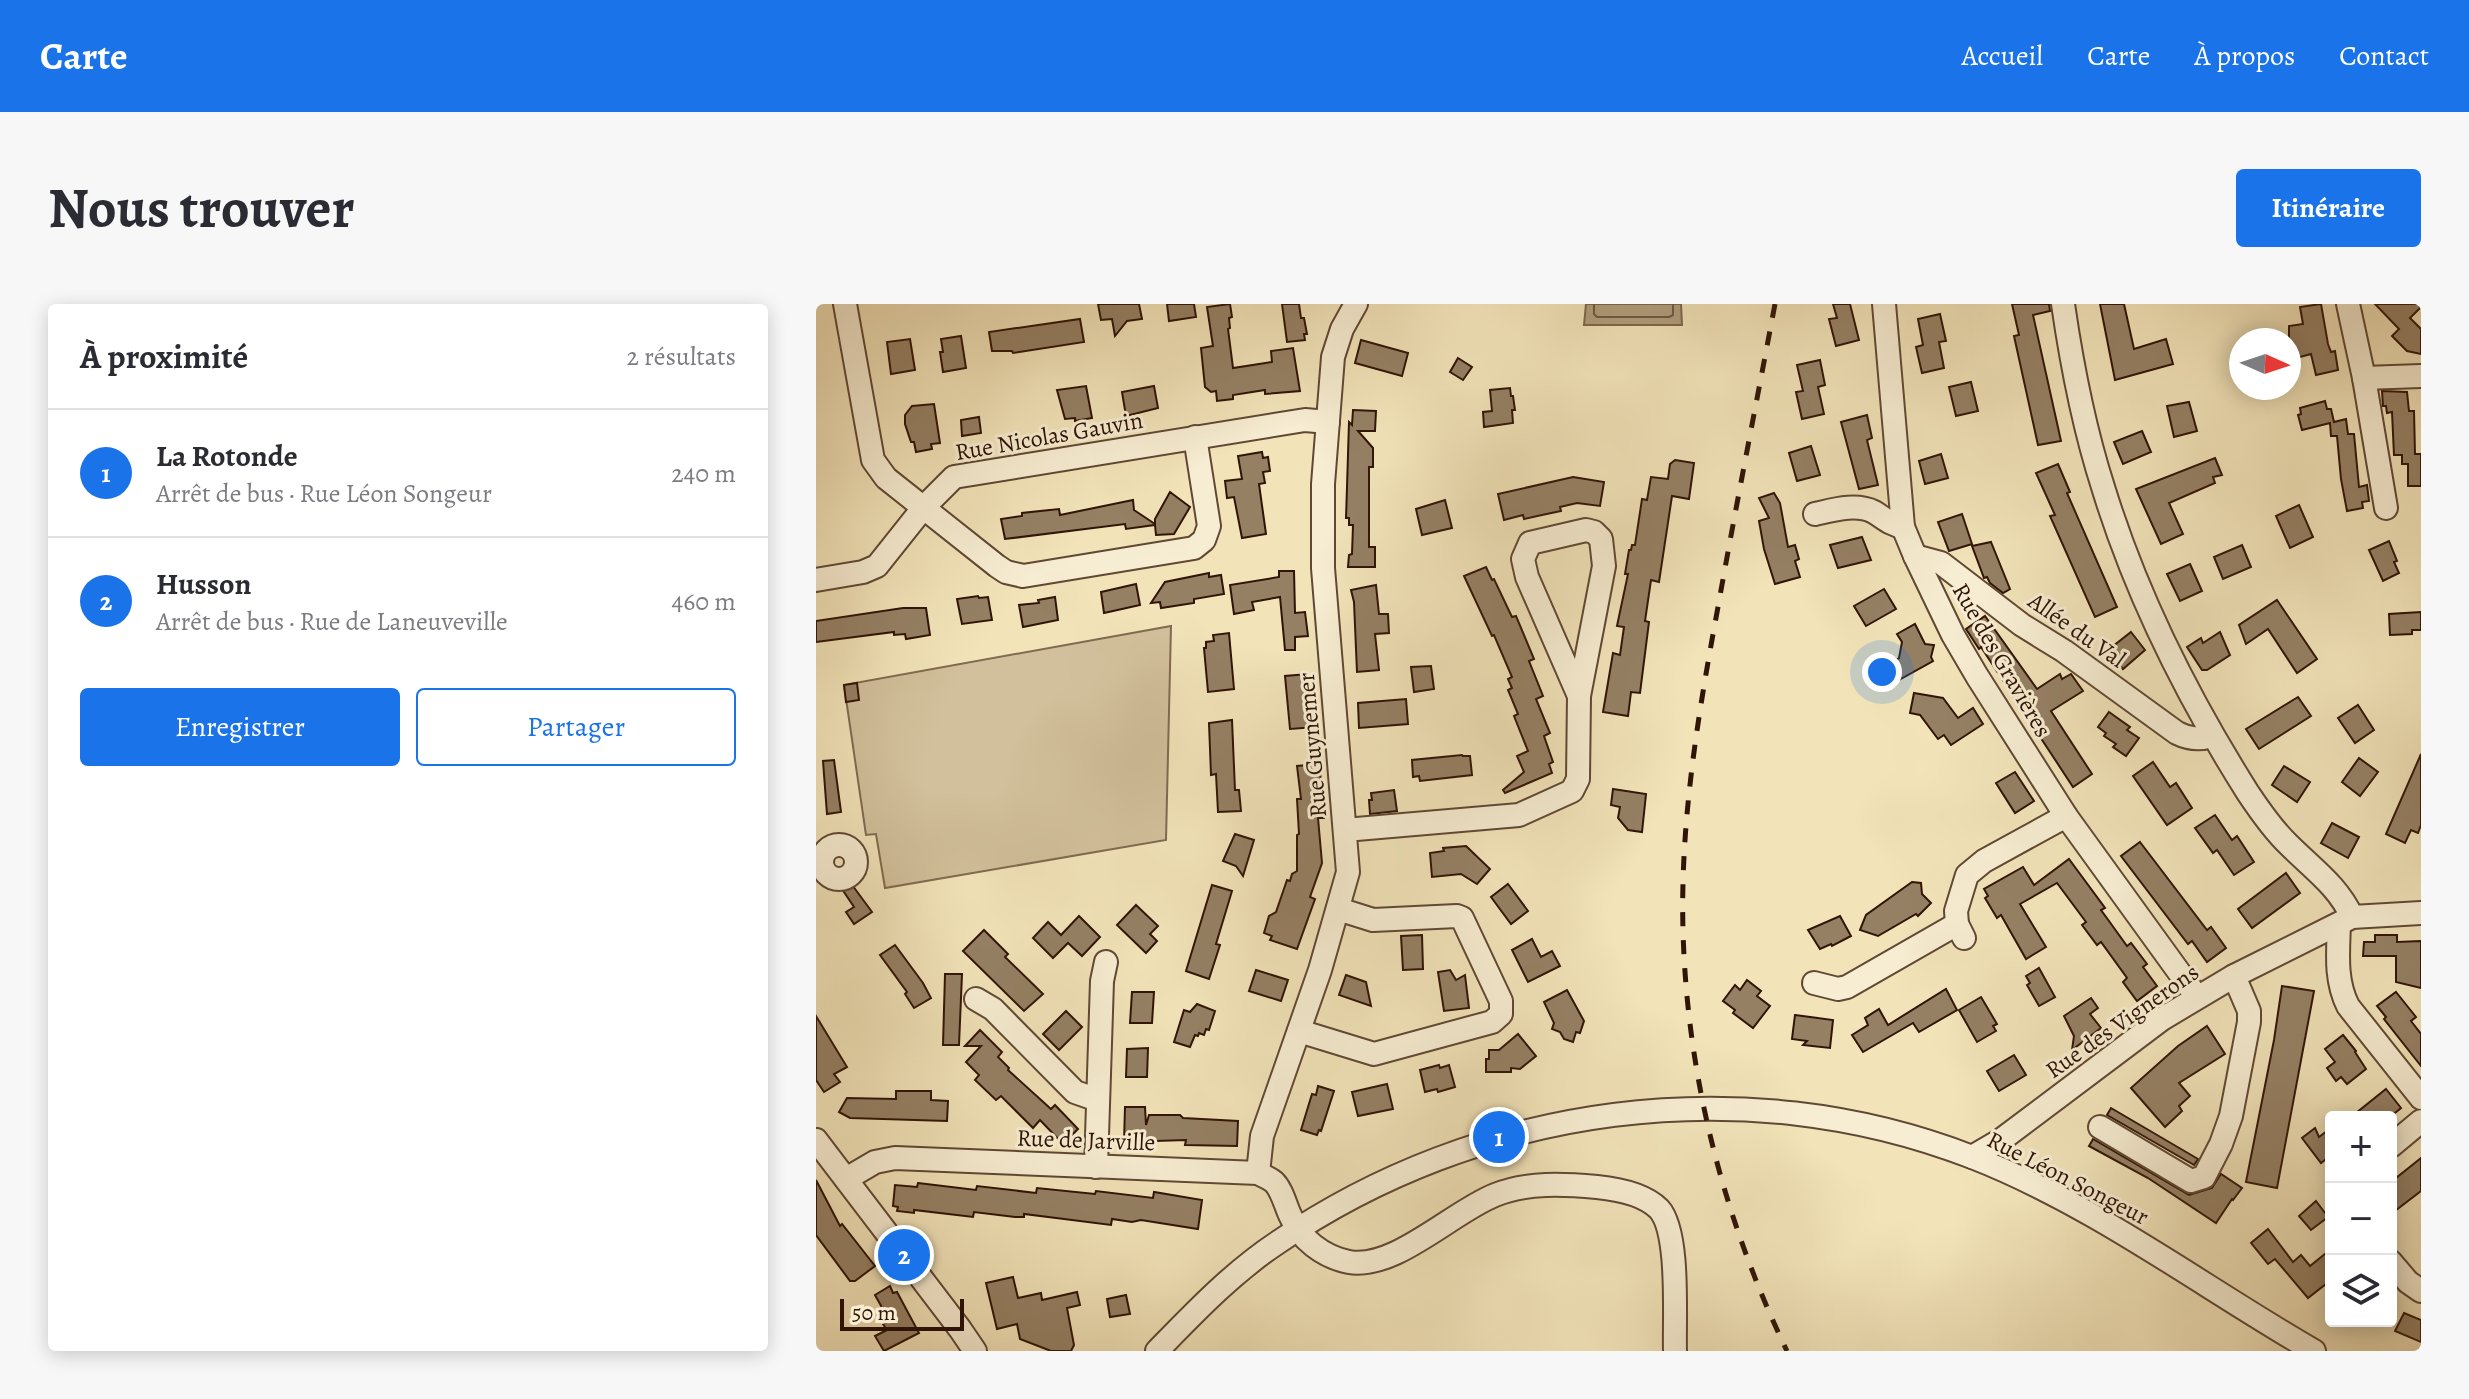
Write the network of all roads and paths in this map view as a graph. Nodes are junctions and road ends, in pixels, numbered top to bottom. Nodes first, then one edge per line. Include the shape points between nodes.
1 (845, 304) edge
2 (1356, 304) edge
3 (1884, 304) edge
4 (2063, 304) edge
5 (2348, 304) edge
6 (2421, 376) edge
7 (2364, 378) junction
8 (1328, 422) junction
9 (1195, 437) junction
10 (924, 507) junction
11 (2386, 508) dead end
12 (1815, 514) dead end
13 (1903, 527) junction
14 (1915, 556) junction
15 (816, 580) edge
16 (1579, 696) junction
17 (2212, 736) junction
18 (2066, 816) junction
19 (1345, 830) junction
20 (1338, 909) junction
21 (2421, 913) edge
22 (2345, 921) junction
23 (1106, 962) dead end
24 (2234, 976) junction
25 (1814, 983) dead end
26 (2197, 997) junction
27 (976, 999) dead end
28 (1299, 1031) junction
29 (2421, 1098) edge
30 (1098, 1100) junction
31 (2421, 1121) edge
32 (2100, 1127) dead end
33 (816, 1140) edge
34 (2397, 1141) edge
35 (1972, 1157) junction
36 (1096, 1167) junction
37 (1258, 1173) junction
38 (846, 1179) junction
39 (1297, 1230) junction
40 (2397, 1269) edge
41 (2421, 1291) edge
42 (962, 1340) edge
43 (975, 1351) edge
44 (1157, 1351) edge
45 (1675, 1351) edge
46 (2314, 1351) edge

1 - 10 street via 873,460 886,478
2 - 8 street, Rue Guynemer via 1336,345
3 - 13 street, Rue des Gravières
4 - 17 street via 2103,488 2133,572
5 - 7 street
6 - 7 street
7 - 11 street
8 - 9 street, Rue Nicolas Gauvin via 1305,420
8 - 19 street, Rue Guynemer via 1323,568
9 - 10 street, Rue Nicolas Gauvin via 954,477
9 - 10 street via 1209,526 1194,548 1014,575
10 - 15 street, Rue Nicolas Gauvin via 877,566
12 - 13 street via 1867,510
13 - 14 street, Rue des Gravières
14 - 17 street, Allée du Val via 1941,563 2177,733 2187,738
14 - 18 street, Rue des Gravières via 1953,635
16 - 16 street via 1604,566 1601,539 1586,530 1530,543 1523,559
16 - 19 street via 1578,779 1572,791 1519,815
17 - 22 street via 2267,821 2339,893
18 - 25 street via 1974,867 1956,911 1961,931 1847,987
18 - 26 street, Rue des Gravières
19 - 20 street, Rue Guynemer via 1348,872
20 - 28 street, Rue Guynemer
20 - 28 street via 1373,920 1462,918 1501,1001 1501,1014 1492,1022 1374,1054
21 - 22 street
22 - 24 street, Rue des Vignerons
22 - 29 street via 2338,980 2342,994
23 - 30 street
24 - 26 street, Rue des Vignerons
24 - 32 street via 2249,1022 2231,1116 2204,1177 2191,1181
26 - 35 street, Rue des Vignerons
27 - 30 street via 993,1009 1075,1092
28 - 37 street, Rue Guynemer via 1262,1136
30 - 36 street
31 - 34 street
33 - 38 street
35 - 39 street, Rue Léon Songeur via 1882,1129 1811,1115 1712,1109 1618,1114 1535,1128 1455,1152 1356,1195
35 - 46 street, Rue Léon Songeur via 2067,1201
36 - 37 street, Rue de Jarville
36 - 38 street, Rue de Jarville via 895,1158 875,1162
37 - 39 street via 1277,1187
38 - 42 street
39 - 44 street, Rue Léon Songeur via 1238,1272
39 - 45 street via 1325,1253 1366,1262 1391,1256 1504,1191 1554,1185 1629,1193 1658,1207 1670,1229
40 - 41 street
42 - 43 street

